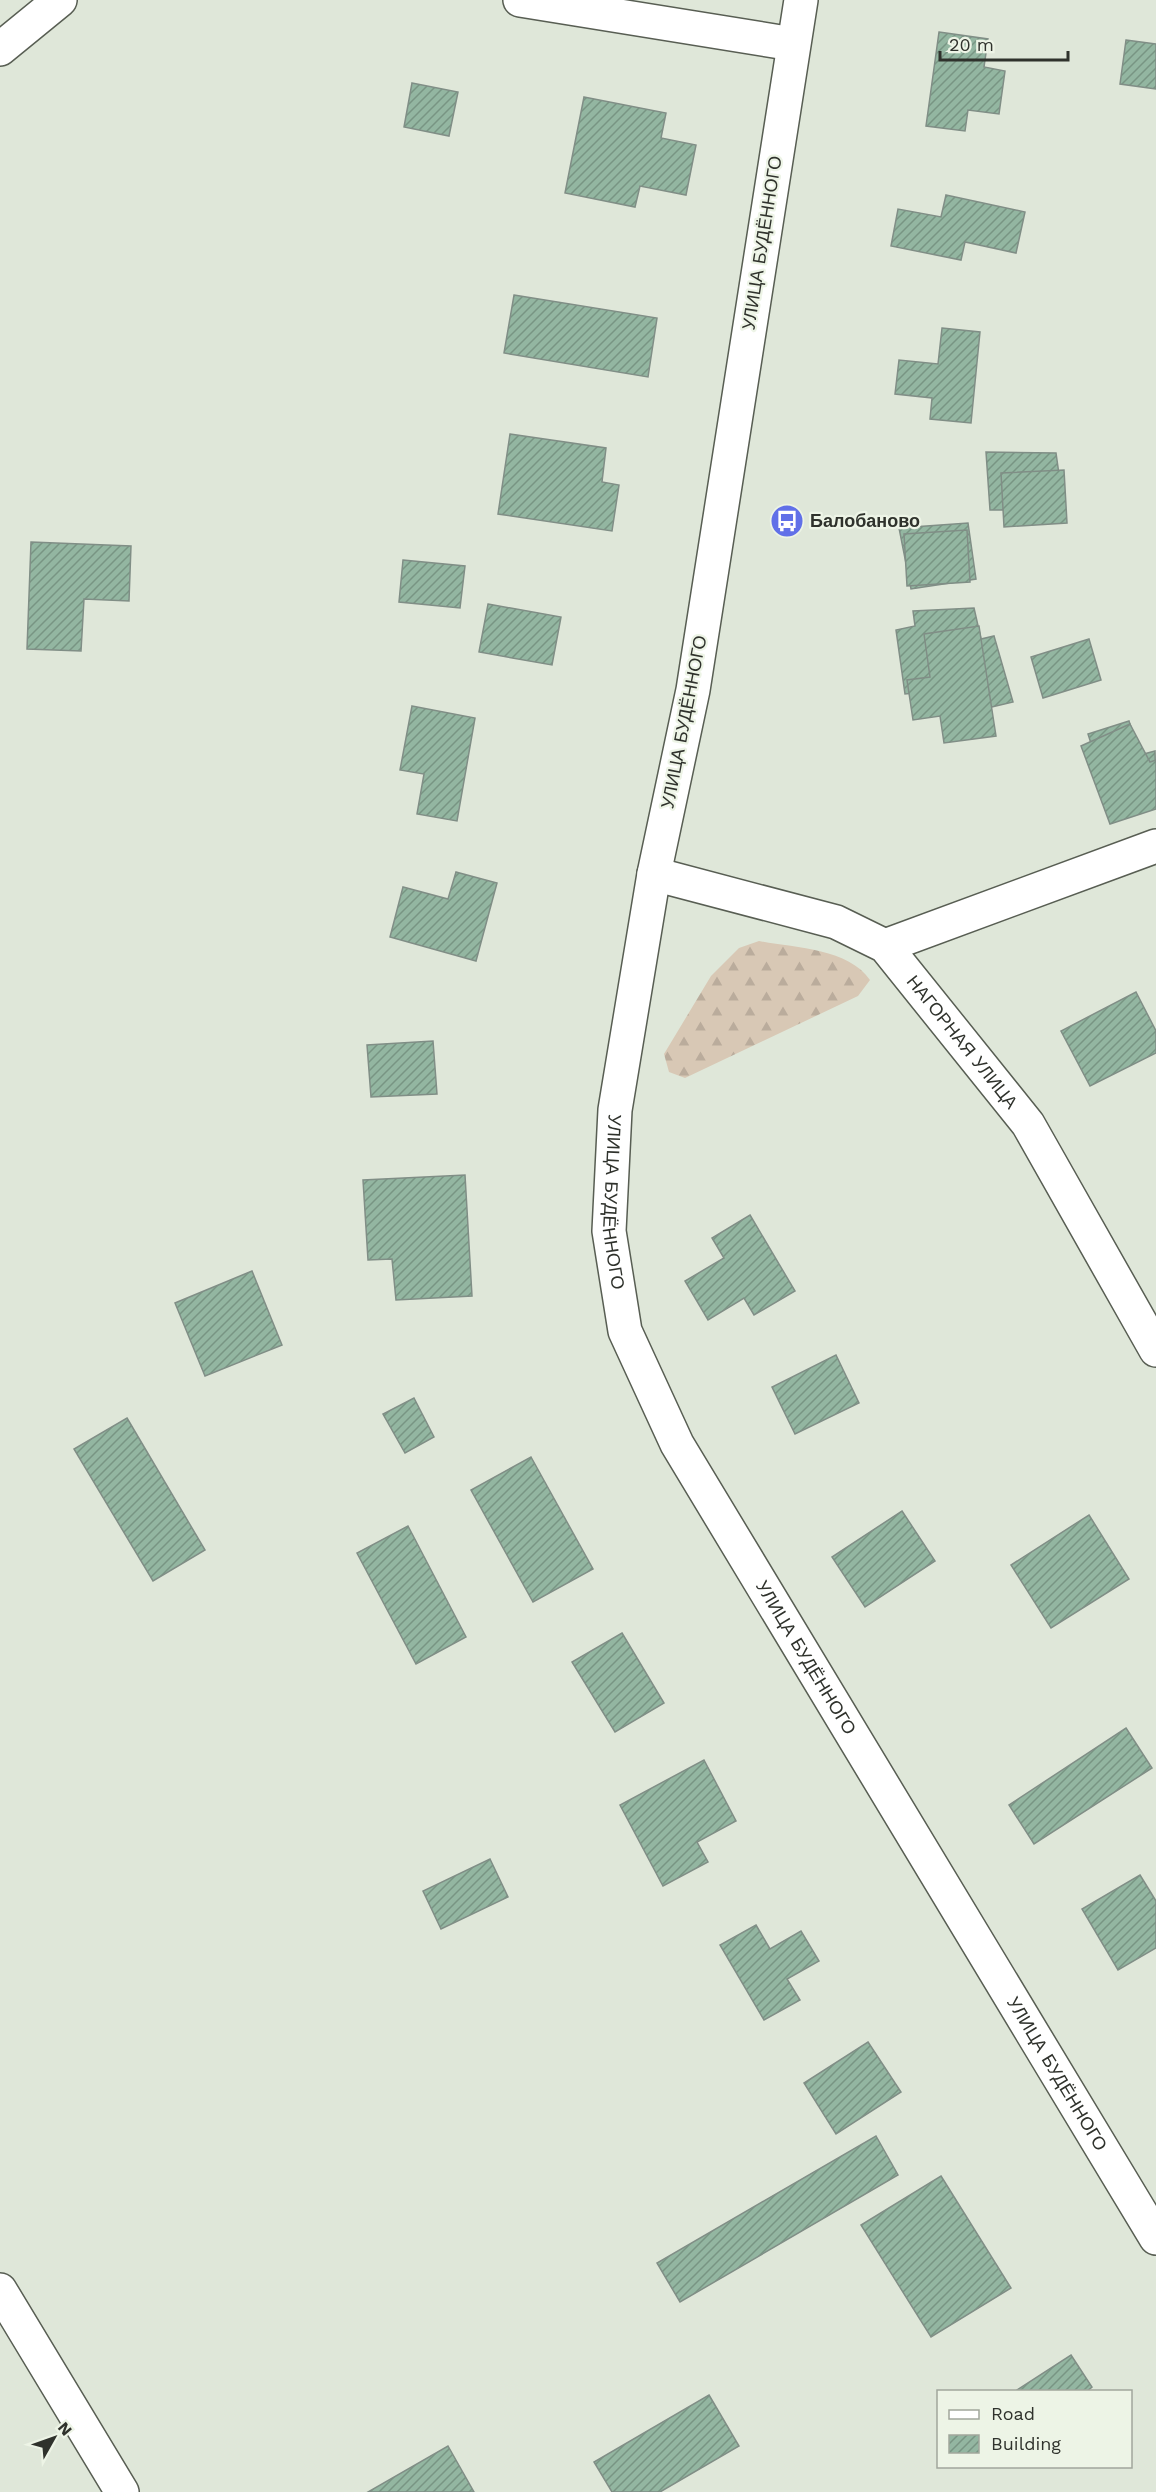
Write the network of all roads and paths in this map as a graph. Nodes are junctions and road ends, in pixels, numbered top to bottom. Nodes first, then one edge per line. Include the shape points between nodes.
1 (60, 0) edge
2 (520, 0) edge
3 (801, 0) edge
4 (793, 44) junction
5 (0, 49) edge
6 (1156, 846) edge
7 (654, 874) junction
8 (885, 946) junction
9 (1156, 1350) edge
10 (1156, 2238) edge
11 (0, 2290) edge
12 (122, 2492) edge

1 - 5 main road
2 - 4 main road
3 - 4 main road, УЛИЦА БУДЁННОГО
4 - 7 main road, УЛИЦА БУДЁННОГО via 693,690
6 - 8 main road
7 - 8 main road, НАГОРНАЯ УЛИЦА via 836,922
7 - 10 main road, УЛИЦА БУДЁННОГО via 615,1110 609,1231 625,1331 676,1444
8 - 9 main road, НАГОРНАЯ УЛИЦА via 1028,1124
11 - 12 main road

